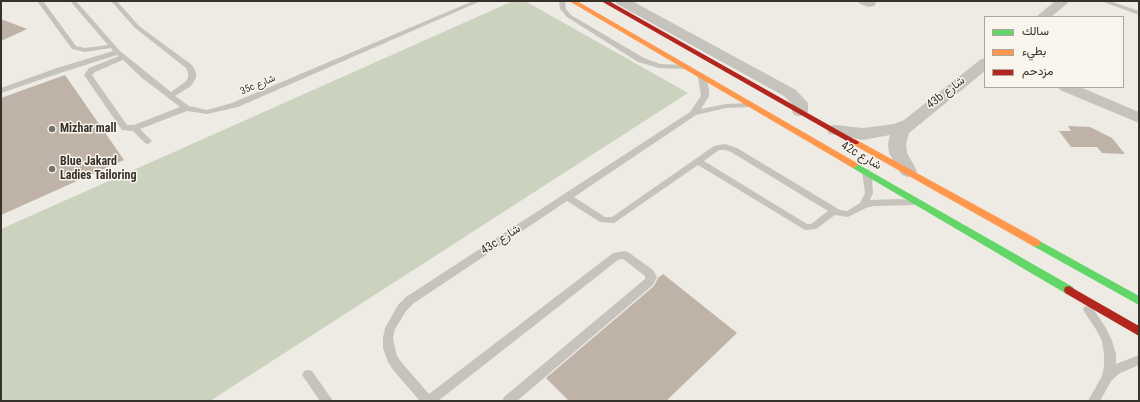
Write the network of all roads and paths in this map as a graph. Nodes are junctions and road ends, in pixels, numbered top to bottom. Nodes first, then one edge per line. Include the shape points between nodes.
1 (40, 1) edge
2 (73, 1) edge
3 (114, 1) edge
4 (478, 1) edge
5 (562, 1) edge
6 (572, 1) edge
7 (604, 1) edge
8 (622, 1) edge
9 (1063, 1) edge
10 (1104, 1) edge
11 (1139, 13) edge
12 (1044, 16) edge
13 (112, 46) junction
14 (121, 54) junction
15 (984, 64) edge
16 (686, 67) junction
17 (702, 77) junction
18 (1068, 88) edge
19 (1, 91) edge
20 (170, 96) junction
21 (750, 105) junction
22 (186, 108) junction
23 (800, 111) junction
24 (693, 114) junction
25 (1139, 118) edge
26 (908, 124) junction
27 (135, 128) junction
28 (835, 130) junction
29 (148, 142) dead end
30 (698, 161) junction
31 (908, 171) junction
32 (866, 172) junction
33 (942, 190) junction
34 (967, 194) dead end
35 (567, 197) junction
36 (864, 206) junction
37 (923, 206) junction
38 (834, 211) junction
39 (1072, 292) junction
40 (1139, 301) edge
41 (1139, 331) edge
42 (1139, 360) edge
43 (308, 375) dead end
44 (1107, 377) junction
45 (328, 401) edge
46 (428, 401) edge
47 (508, 401) edge
48 (1094, 401) edge

1 - 13 lane via 74,48 85,50
2 - 13 lane, 35c شارع
3 - 20 lane via 142,32 189,67 192,72 188,84
4 - 22 lane, 35c شارع via 235,105 207,112
5 - 16 lane via 563,9 569,16 641,60 659,66
6 - 16 street, 42c شارع
7 - 23 street, 42c شارع
8 - 23 street via 790,93 800,103
9 - 12 street
10 - 11 lane
13 - 14 lane, 35c شارع
14 - 19 lane via 60,70
14 - 20 lane, 35c شارع
14 - 27 lane via 92,70 88,75 125,128
15 - 26 street, 43b شارع
16 - 17 street, 42c شارع
17 - 21 street, 42c شارع
17 - 24 lane, 43c شارع via 705,96
18 - 25 street
20 - 22 lane, 35c شارع
21 - 24 lane, 43c شارع via 726,106
21 - 32 street, 42c شارع
22 - 27 lane
23 - 28 street, 42c شارع
24 - 35 lane, 43c شارع
26 - 28 street, 43b شارع via 876,133
26 - 31 street, 43b شارع via 898,136 897,144 900,157
27 - 29 lane
28 - 31 street, 42c شارع
30 - 35 lane via 614,220 603,220
30 - 38 lane via 717,148 730,148
30 - 38 lane via 805,227 813,227
31 - 33 street, 42c شارع
32 - 36 lane via 869,193
32 - 37 street, 42c شارع
33 - 34 street
33 - 40 street, 42c شارع
35 - 46 lane, 43c شارع via 410,300 395,318 388,338 392,358
36 - 37 lane via 886,202
36 - 38 lane via 848,214
37 - 39 street, 42c شارع
39 - 41 street, 42c شارع
39 - 44 lane via 1094,316 1107,341 1110,354
42 - 44 lane via 1116,369
43 - 45 lane
44 - 48 lane
46 - 47 lane via 616,256 625,255 649,273 652,278 649,282

